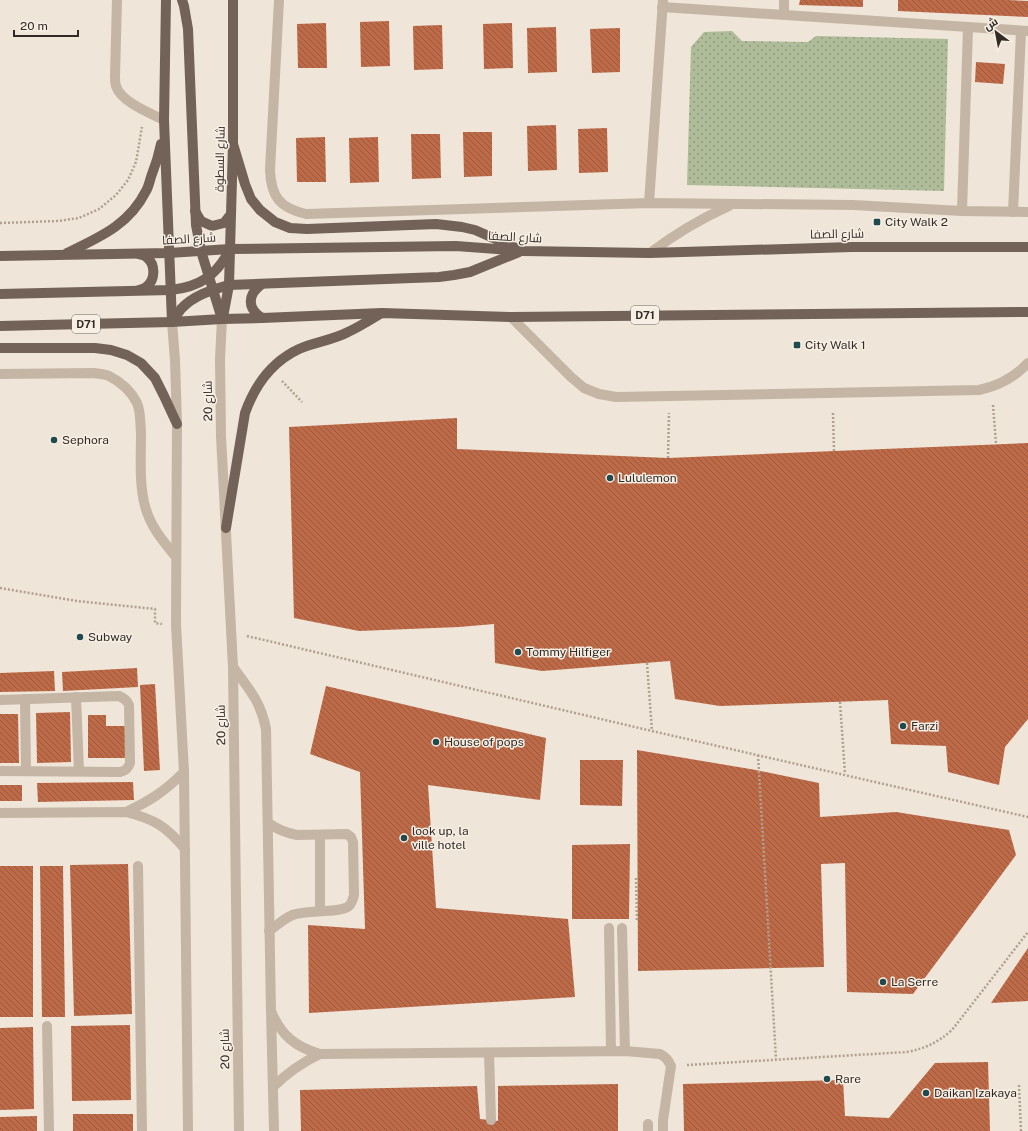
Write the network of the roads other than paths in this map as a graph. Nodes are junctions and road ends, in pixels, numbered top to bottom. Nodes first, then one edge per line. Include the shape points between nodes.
1 (117, 0) edge
2 (166, 0) edge
3 (182, 0) edge
4 (233, 0) edge
5 (280, 0) edge
6 (784, 0) edge
7 (662, 3) edge
8 (784, 15) junction
9 (968, 28) junction
10 (1024, 31) edge
11 (164, 120) junction
12 (233, 144) junction
13 (649, 203) junction
14 (733, 204) junction
15 (195, 211) junction
16 (962, 211) junction
17 (1013, 212) junction
18 (1028, 212) edge
19 (231, 214) junction
20 (1028, 247) edge
21 (230, 249) junction
22 (202, 251) junction
23 (523, 251) junction
24 (169, 253) junction
25 (650, 253) junction
26 (136, 254) junction
27 (64, 255) junction
28 (0, 256) edge
29 (210, 277) junction
30 (262, 284) junction
31 (230, 285) junction
32 (138, 290) junction
33 (171, 290) junction
34 (214, 290) junction
35 (0, 294) edge
36 (1028, 312) edge
37 (382, 313) junction
38 (511, 317) junction
39 (262, 318) junction
40 (222, 319) junction
41 (172, 322) junction
42 (0, 326) edge
43 (0, 348) edge
44 (1028, 363) edge
45 (0, 374) edge
46 (177, 424) junction
47 (226, 528) junction
48 (176, 557) junction
49 (233, 667) junction
50 (76, 698) junction
51 (25, 699) junction
52 (0, 700) edge
53 (0, 771) edge
54 (26, 771) junction
55 (79, 772) junction
56 (184, 772) junction
57 (126, 812) junction
58 (0, 813) edge
59 (268, 823) junction
60 (320, 834) junction
61 (185, 849) junction
62 (138, 866) dead end
63 (320, 911) junction
64 (609, 928) dead end
65 (622, 928) dead end
66 (270, 931) junction
67 (271, 1011) junction
68 (47, 1026) dead end
69 (611, 1051) junction
70 (625, 1051) junction
71 (489, 1053) junction
72 (320, 1054) junction
73 (273, 1087) junction
74 (491, 1120) dead end
75 (49, 1131) edge
76 (142, 1131) edge
77 (188, 1131) edge
78 (239, 1131) edge
79 (274, 1131) edge
80 (663, 1131) edge

1 - 11 street via 115,86 123,97
2 - 11 main road
3 - 15 main road via 188,29
4 - 12 main road, شارع السطوة
5 - 13 street via 270,170 271,184 276,196 284,205 306,214
6 - 8 street
7 - 8 street
7 - 13 street
8 - 9 street
9 - 10 street
9 - 16 street
10 - 17 street
11 - 24 main road
11 - 27 main road via 159,153 140,203 121,224
12 - 19 main road, شارع السطوة
12 - 23 main road via 252,199 260,210 275,222 290,228 450,225 475,230
13 - 14 street
14 - 16 street via 853,205
14 - 25 street via 689,226
15 - 19 main road via 201,222 212,226 224,223
15 - 22 main road
16 - 17 street
17 - 18 street
19 - 21 main road, شارع السطوة
20 - 25 main road, شارع الصفا via 852,247
21 - 22 main road, شارع الصفا
21 - 23 main road, شارع الصفا via 456,246
21 - 29 main road
21 - 31 main road, شارع السطوة
22 - 24 main road, شارع الصفا
22 - 29 main road
23 - 25 main road, شارع الصفا
23 - 30 main road via 470,272 439,277
24 - 26 main road, شارع الصفا
24 - 33 main road
26 - 27 main road, شارع الصفا
26 - 32 main road via 145,256 154,272 146,287
27 - 28 main road, شارع الصفا
29 - 33 main road via 183,289
29 - 34 main road
30 - 31 main road
30 - 39 main road via 255,289 251,297 251,306
31 - 34 main road
31 - 40 main road, شارع السطوة
32 - 33 main road
32 - 35 main road
33 - 41 main road
34 - 40 main road
34 - 41 main road via 190,301
36 - 38 main road, D71
37 - 38 main road, D71
37 - 39 main road, D71
37 - 47 main road via 348,332 289,355 271,369 260,382 245,413
38 - 44 street via 584,388 599,394 616,396 979,390 1004,382
39 - 40 main road, D71
40 - 41 main road, D71
40 - 47 street, شارع 20 via 221,436
41 - 42 main road, D71
41 - 46 street
43 - 46 main road via 95,348 127,355 155,378
45 - 48 street via 94,373 108,375 130,391 140,417 144,505 158,536
46 - 48 street
47 - 49 street, شارع 20
48 - 56 street via 176,624
49 - 59 street via 254,696 264,718
49 - 78 street, شارع 20
50 - 51 street
50 - 55 street
50 - 55 street via 119,696 127,700 129,705 128,768 120,772
51 - 52 street
51 - 54 street
53 - 54 street
54 - 55 street
56 - 57 street via 157,796
56 - 61 street
57 - 58 street
57 - 61 street via 143,816 159,824
59 - 60 street via 289,834
59 - 66 street
60 - 63 street
60 - 63 street via 347,834 351,837 354,895 348,906 342,909
61 - 77 street
62 - 76 street
63 - 66 street via 290,916
64 - 69 street
65 - 70 street
66 - 67 street
67 - 72 street via 275,1022 291,1040
67 - 73 street
68 - 75 street
69 - 70 street
69 - 71 street
70 - 80 street via 660,1054 669,1060 671,1066
71 - 72 street
71 - 74 street
72 - 73 street via 292,1070
73 - 79 street

